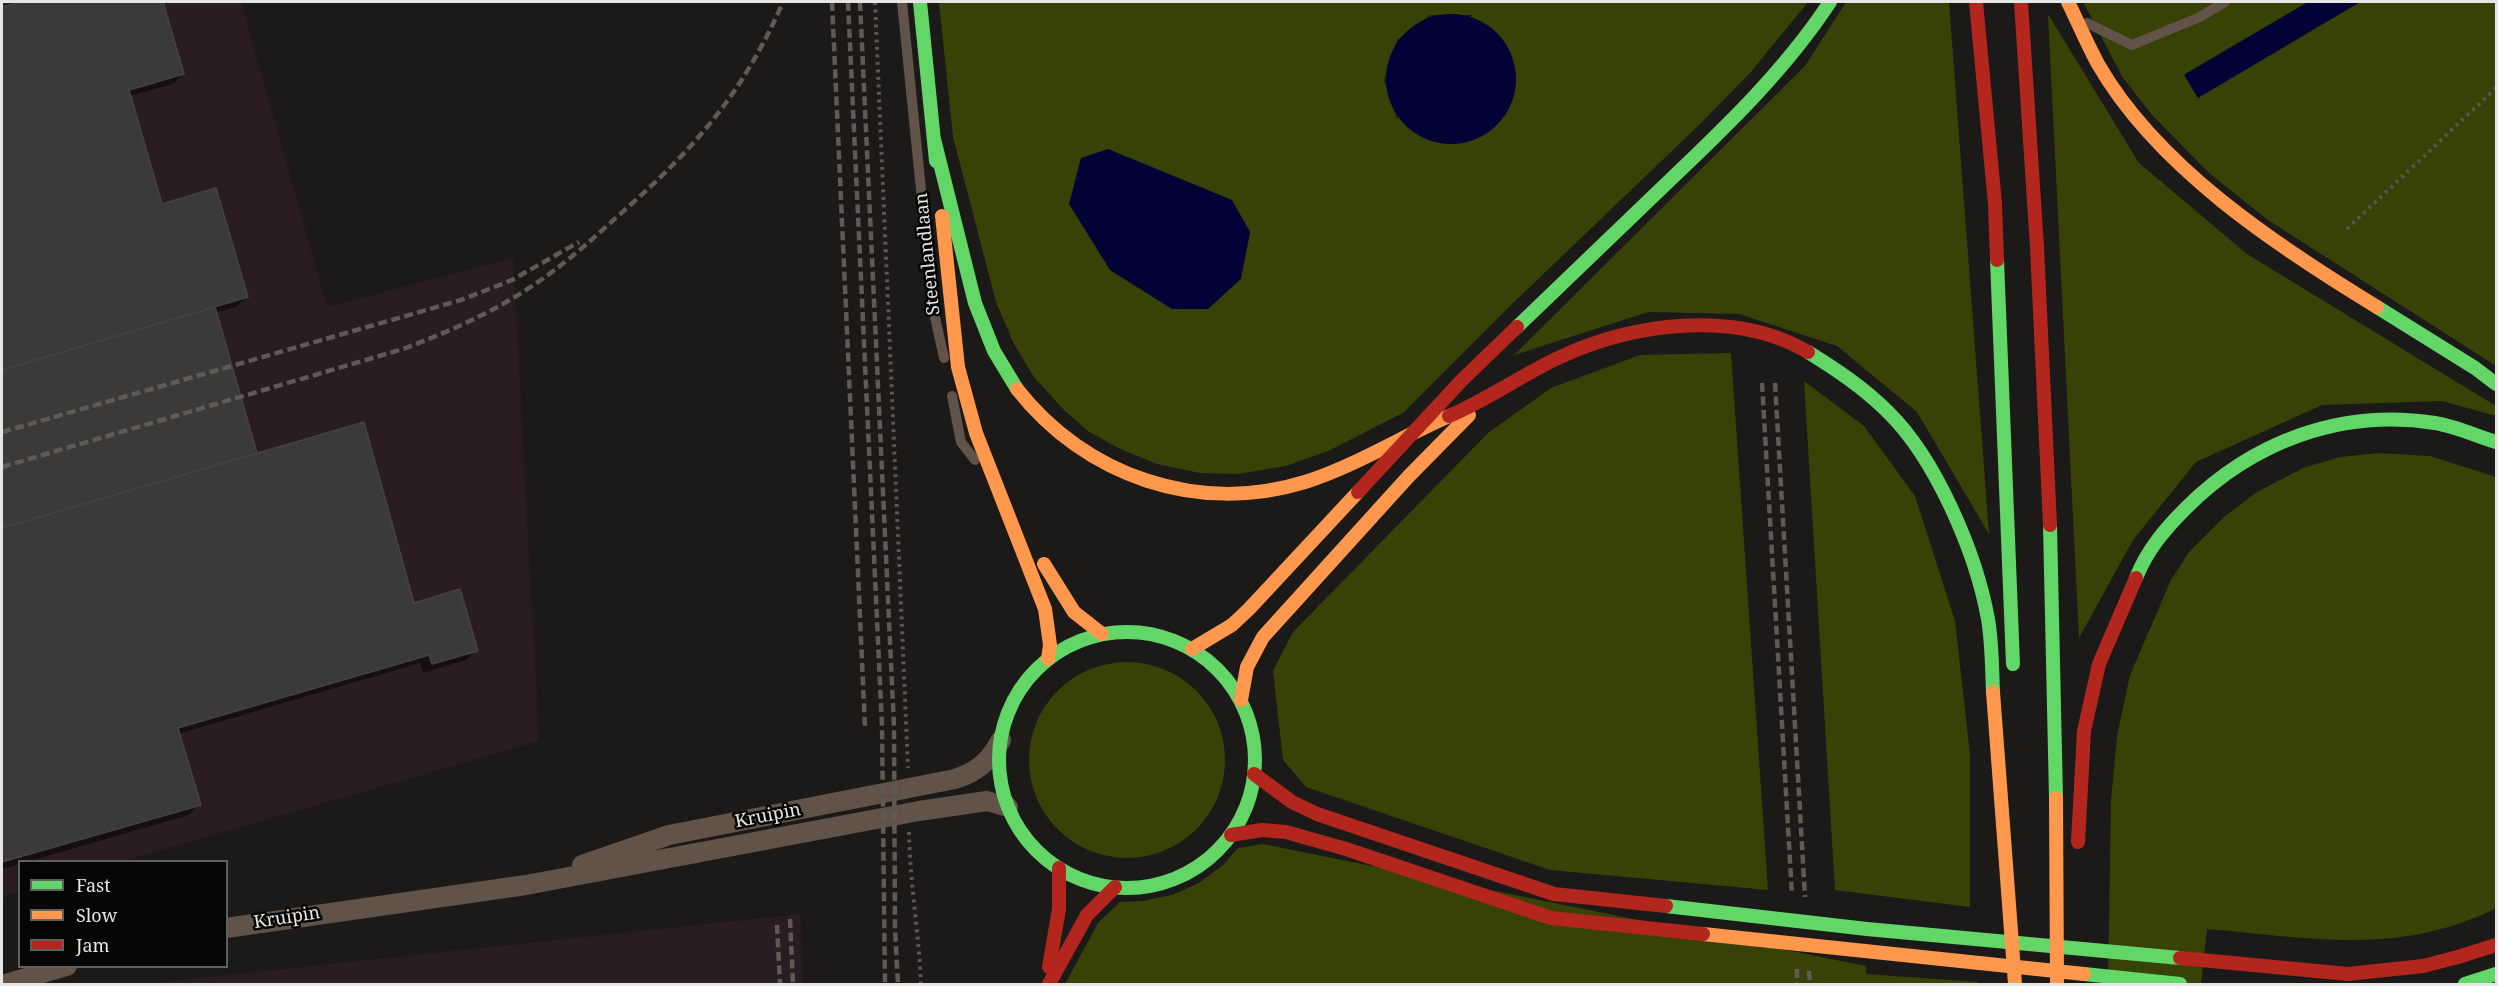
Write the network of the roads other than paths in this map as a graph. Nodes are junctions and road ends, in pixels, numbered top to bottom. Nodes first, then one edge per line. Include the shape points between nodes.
1 (902, 2) edge
2 (920, 2) edge
3 (1830, 2) edge
4 (1976, 2) edge
5 (2021, 2) edge
6 (2068, 2) edge
7 (2225, 2) edge
8 (2074, 16) junction
9 (934, 139) junction
10 (2496, 384) edge
11 (1491, 396) junction
12 (1413, 432) junction
13 (2496, 442) edge
14 (1002, 496) junction
15 (1102, 634) junction
16 (1192, 649) junction
17 (1048, 659) junction
18 (2014, 682) dead end
19 (1241, 700) junction
20 (1001, 740) junction
21 (1254, 774) junction
22 (1008, 807) junction
23 (2017, 823) dead end
24 (1231, 835) junction
25 (2077, 857) dead end
26 (1059, 868) junction
27 (526, 885) junction
28 (1115, 887) junction
29 (228, 928) edge
30 (2076, 938) dead end
31 (2496, 945) edge
32 (60, 968) edge
33 (2496, 974) edge
34 (5, 984) edge
35 (1047, 984) edge
36 (2016, 984) edge
37 (2057, 984) edge
38 (2075, 984) edge
39 (2180, 984) edge
40 (2465, 984) edge

1 - 14 lane via 933,308 962,442
2 - 9 main road, Steenlandlaan
3 - 12 main road via 1764,86 1713,139
4 - 18 main road via 1995,204
5 - 37 main road via 2035,184 2050,505
6 - 8 main road
7 - 8 lane via 2200,17 2132,45
8 - 10 main road via 2111,86 2199,184 2260,232
9 - 12 main road via 976,308 995,353 1017,390 1076,448 1108,467 1151,483 1197,493 1239,495 1303,482
9 - 14 main road, Steenlandlaan via 958,368 976,433
11 - 12 main road
11 - 19 main road via 1455,427 1263,637 1246,667
11 - 36 main road via 1528,372 1605,339 1650,327 1702,325 1752,332 1797,346 1873,395 1903,426 1933,470 1957,516 1988,619
12 - 16 main road via 1250,609
13 - 25 main road via 2436,423 2379,420 2333,424 2290,437 2240,463 2202,492 2163,531 2141,565 2099,664 2084,731
14 - 15 main road, Steenlandlaan via 1065,603
14 - 17 main road, Steenlandlaan via 1045,609
15 - 16 main road via 1133,632 1163,636
15 - 17 main road
16 - 19 main road via 1222,674
17 - 20 main road via 1022,687
19 - 21 main road via 1254,736
20 - 22 main road via 999,763
20 - 27 street, Kruipin via 988,761 972,773 669,835
21 - 24 main road via 1250,796
21 - 31 main road via 1292,802 1317,814 1554,894 1867,929 2348,974 2403,970 2457,960
22 - 26 main road via 1026,838
22 - 27 street, Kruipin via 987,801
23 - 36 main road
24 - 28 main road via 1213,855 1167,881
24 - 39 main road via 1262,830 1286,832 1551,918
26 - 28 main road via 1095,884
26 - 35 main road via 1059,909
27 - 29 street, Kruipin
28 - 35 main road via 1087,915
30 - 38 main road
32 - 34 street
33 - 40 main road

